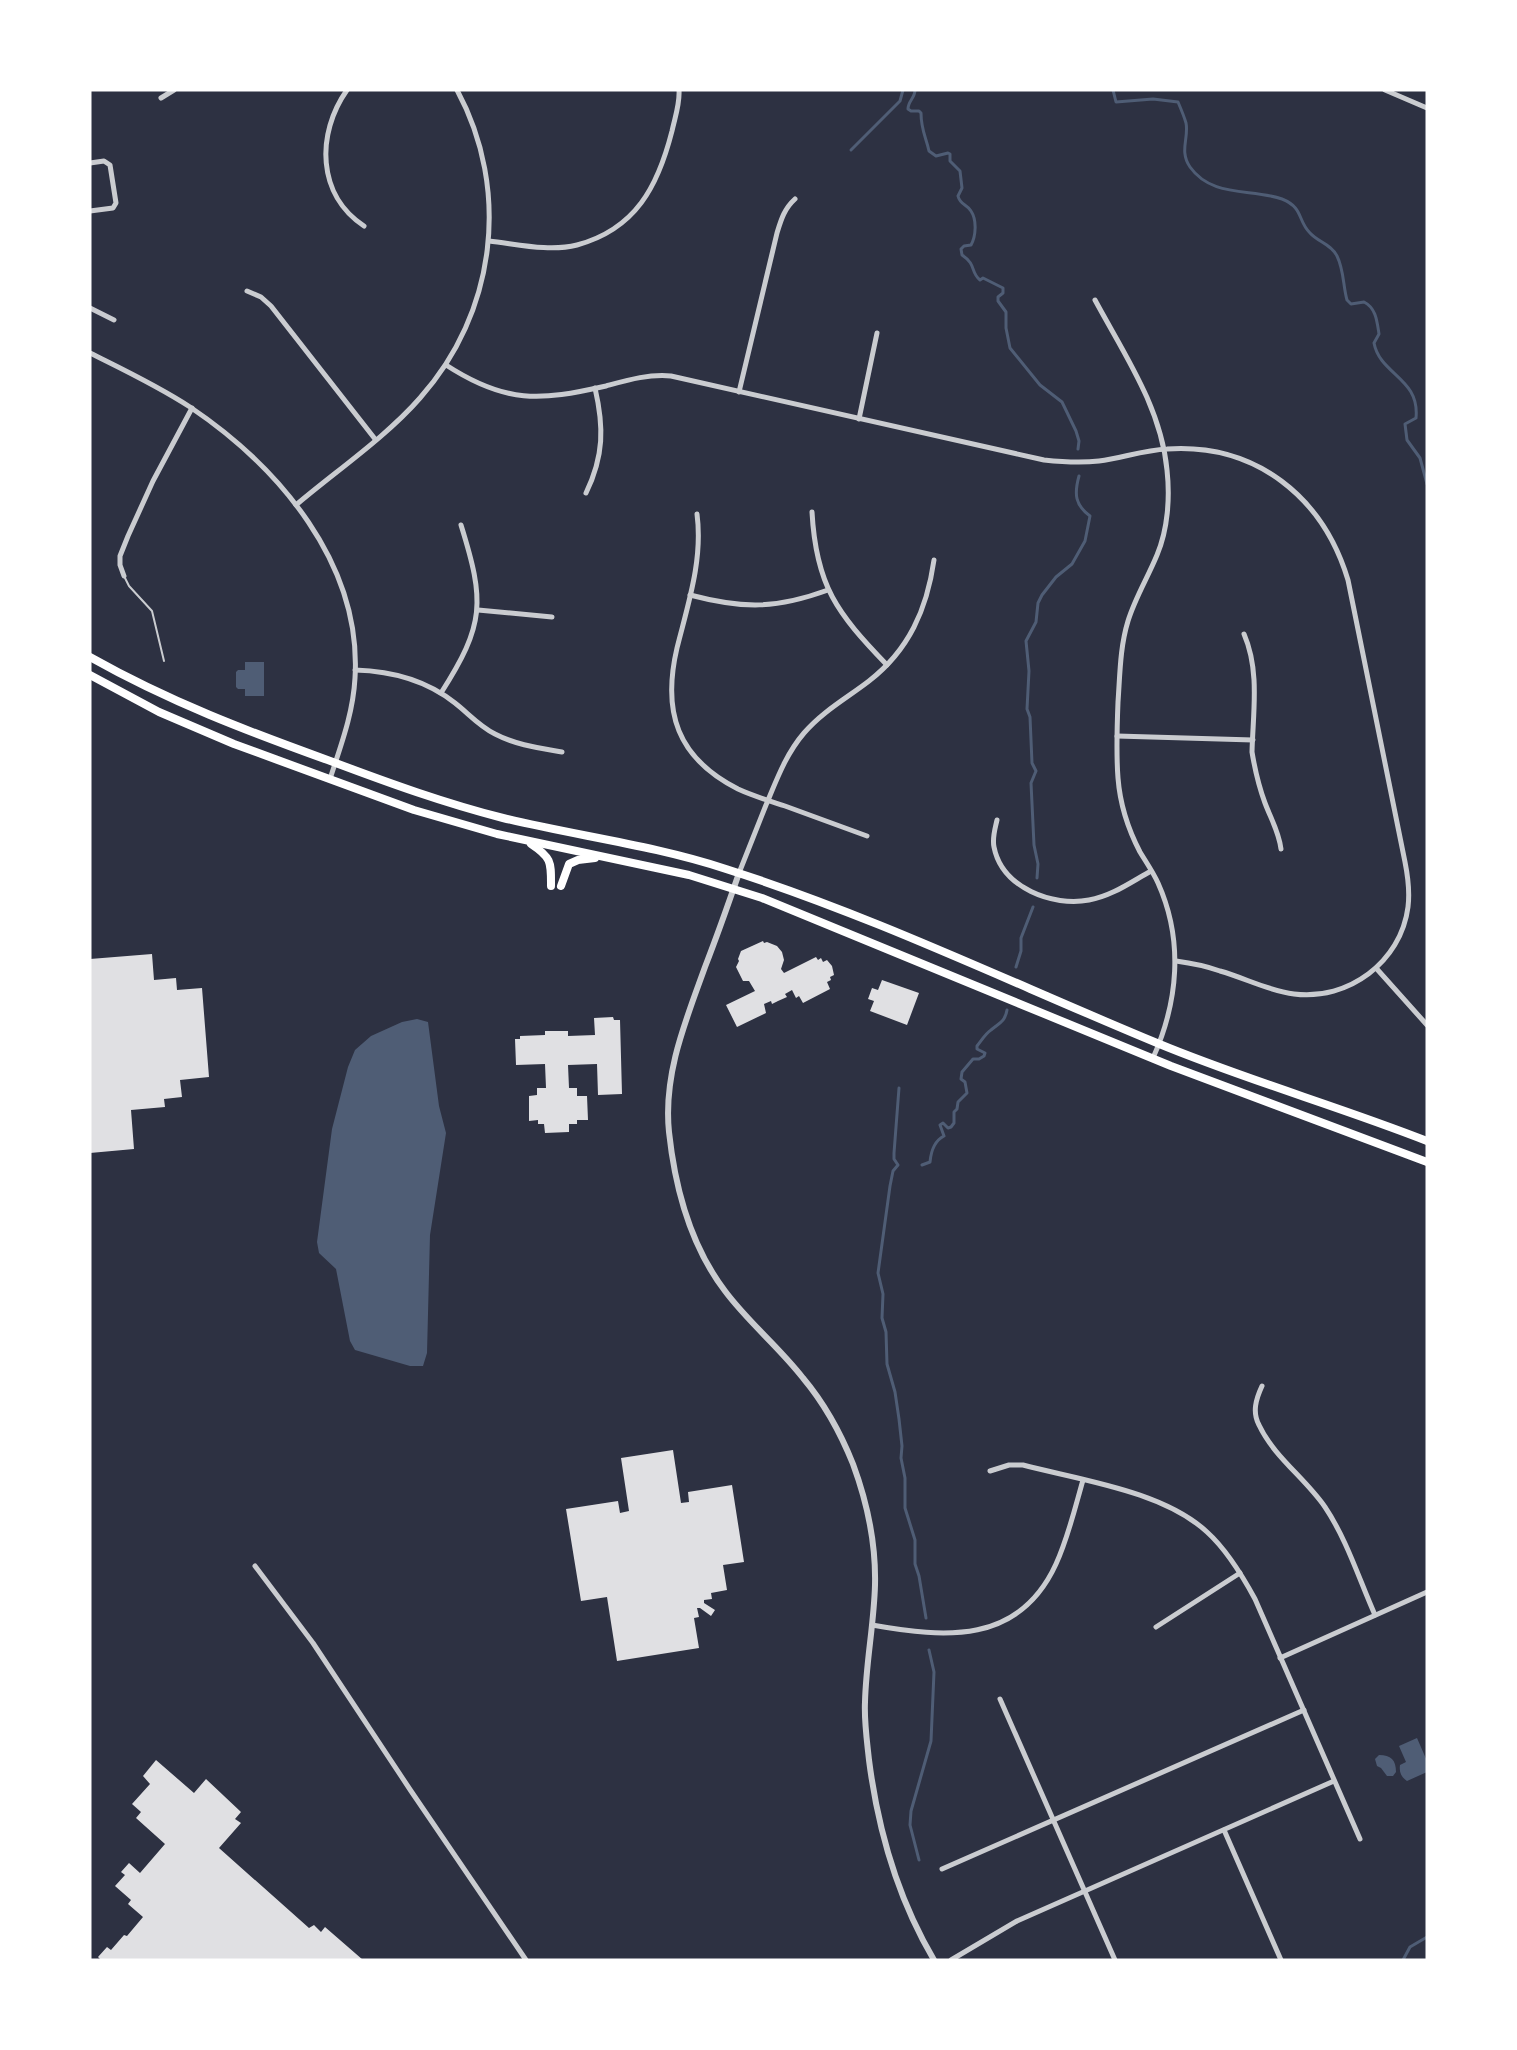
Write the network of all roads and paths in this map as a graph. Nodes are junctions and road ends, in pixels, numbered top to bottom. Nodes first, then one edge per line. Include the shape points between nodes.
1 (174, 90) edge
2 (348, 90) edge
3 (457, 90) edge
4 (679, 90) edge
5 (1385, 90) edge
6 (161, 98) dead end
7 (1427, 108) edge
8 (90, 163) edge
9 (795, 200) dead end
10 (90, 211) edge
11 (364, 226) dead end
12 (489, 241) junction
13 (247, 291) dead end
14 (1095, 300) dead end
15 (90, 308) edge
16 (114, 320) dead end
17 (877, 333) dead end
18 (90, 353) edge
19 (446, 365) junction
20 (595, 388) junction
21 (739, 392) junction
22 (192, 408) junction
23 (859, 419) junction
24 (375, 439) junction
25 (1164, 449) junction
26 (586, 493) dead end
27 (296, 504) junction
28 (812, 513) dead end
29 (697, 514) dead end
30 (461, 525) dead end
31 (934, 560) dead end
32 (124, 576) joint
33 (828, 590) junction
34 (690, 595) junction
35 (478, 610) junction
36 (552, 617) dead end
37 (1244, 634) dead end
38 (90, 657) edge
39 (164, 661) dead end
40 (887, 665) junction
41 (355, 670) junction
42 (90, 675) edge
43 (441, 693) junction
44 (1117, 736) junction
45 (1252, 740) junction
46 (562, 752) dead end
47 (335, 763) junction
48 (330, 779) junction
49 (768, 800) junction
50 (997, 820) dead end
51 (867, 836) dead end
52 (525, 840) junction
53 (1281, 849) dead end
54 (600, 857) junction
55 (1151, 871) junction
56 (739, 873) junction
57 (551, 885) dead end
58 (561, 886) dead end
59 (734, 888) junction
60 (1176, 961) junction
61 (1376, 968) junction
62 (1427, 1025) edge
63 (1159, 1044) junction
64 (1153, 1058) junction
65 (1427, 1141) edge
66 (1427, 1162) edge
67 (1262, 1386) dead end
68 (990, 1471) dead end
69 (1083, 1480) junction
70 (255, 1566) dead end
71 (1240, 1573) junction
72 (1427, 1592) edge
73 (1375, 1615) junction
74 (872, 1625) junction
75 (1156, 1627) dead end
76 (1280, 1658) junction
77 (1000, 1699) dead end
78 (1304, 1710) junction
79 (1334, 1781) junction
80 (1053, 1820) junction
81 (1224, 1830) junction
82 (1360, 1839) dead end
83 (942, 1869) dead end
84 (1084, 1891) junction
85 (526, 1960) edge
86 (934, 1960) edge
87 (951, 1960) edge
88 (1114, 1960) edge
89 (1281, 1960) edge

1 - 6 street
2 - 11 street via 330,125 328,172 339,204
3 - 12 street via 472,123 485,169
4 - 12 street via 659,174 646,198 621,222 592,239 562,247
5 - 7 street
8 - 10 street via 104,161 110,165 116,203 113,208
9 - 21 street via 787,206 777,233
12 - 19 street via 476,305
13 - 24 street via 271,306
14 - 25 street via 1152,407
15 - 16 street
17 - 23 street
18 - 22 street
19 - 20 street via 513,395 548,397
19 - 24 street via 419,400
20 - 21 street via 659,375
20 - 26 street via 601,441 596,470
21 - 23 street
22 - 27 street via 250,455
22 - 32 street via 128,536 120,556
23 - 25 street via 1044,460 1101,460
24 - 27 street
25 - 44 street via 1168,486 1164,528 1123,641
25 - 61 street via 1224,453 1273,475 1313,511 1343,561 1410,887 1402,931
27 - 41 street via 320,540 341,583 352,629
28 - 33 street via 814,544
29 - 34 street via 699,549
30 - 35 street via 476,581
31 - 40 street via 917,623
32 - 39 lane via 152,611
33 - 34 street via 766,606
33 - 40 street via 848,622
34 - 49 street via 671,682 676,724 690,752 710,771 740,790
35 - 36 street
35 - 43 street via 468,646
37 - 45 street via 1254,675
38 - 47 main road via 187,707
40 - 49 street via 804,733 782,766
41 - 43 street via 407,677
41 - 47 street via 347,730
42 - 48 main road via 181,722
43 - 46 street via 494,734 521,745
44 - 45 street
44 - 55 street via 1124,812
45 - 53 street via 1257,776
47 - 48 street
47 - 56 main road via 504,818 688,857
48 - 52 main road via 446,820
49 - 51 street
49 - 56 street
50 - 55 street via 993,837 1001,864 1019,884 1045,898 1064,903 1091,900
52 - 54 main road
52 - 57 main road via 549,858
54 - 58 main road via 571,862
54 - 59 main road
55 - 60 street via 1172,922
56 - 59 street
56 - 63 main road via 897,933
59 - 64 main road
59 - 74 street via 672,1069 668,1115 672,1160 692,1233 712,1271 743,1313 804,1379 854,1466 872,1539
60 - 61 street via 1280,992 1303,995 1344,988
60 - 63 street
61 - 62 street
63 - 64 street
63 - 65 main road
64 - 66 main road
67 - 73 street via 1255,1403 1258,1423 1271,1445 1329,1514
68 - 69 street via 1009,1464 1023,1465
69 - 71 street via 1153,1500 1181,1513 1207,1531
69 - 74 street via 1057,1563 1037,1594 1016,1613 992,1626 962,1633
70 - 85 street via 314,1642
71 - 75 street
71 - 76 street
72 - 73 street
73 - 76 street
74 - 86 street via 865,1704 876,1806 893,1872
76 - 78 street
77 - 80 street
78 - 79 street
78 - 80 street
79 - 81 street
79 - 82 street
80 - 83 street
80 - 84 street
81 - 84 street
81 - 89 street
84 - 87 street via 1017,1921
84 - 88 street

